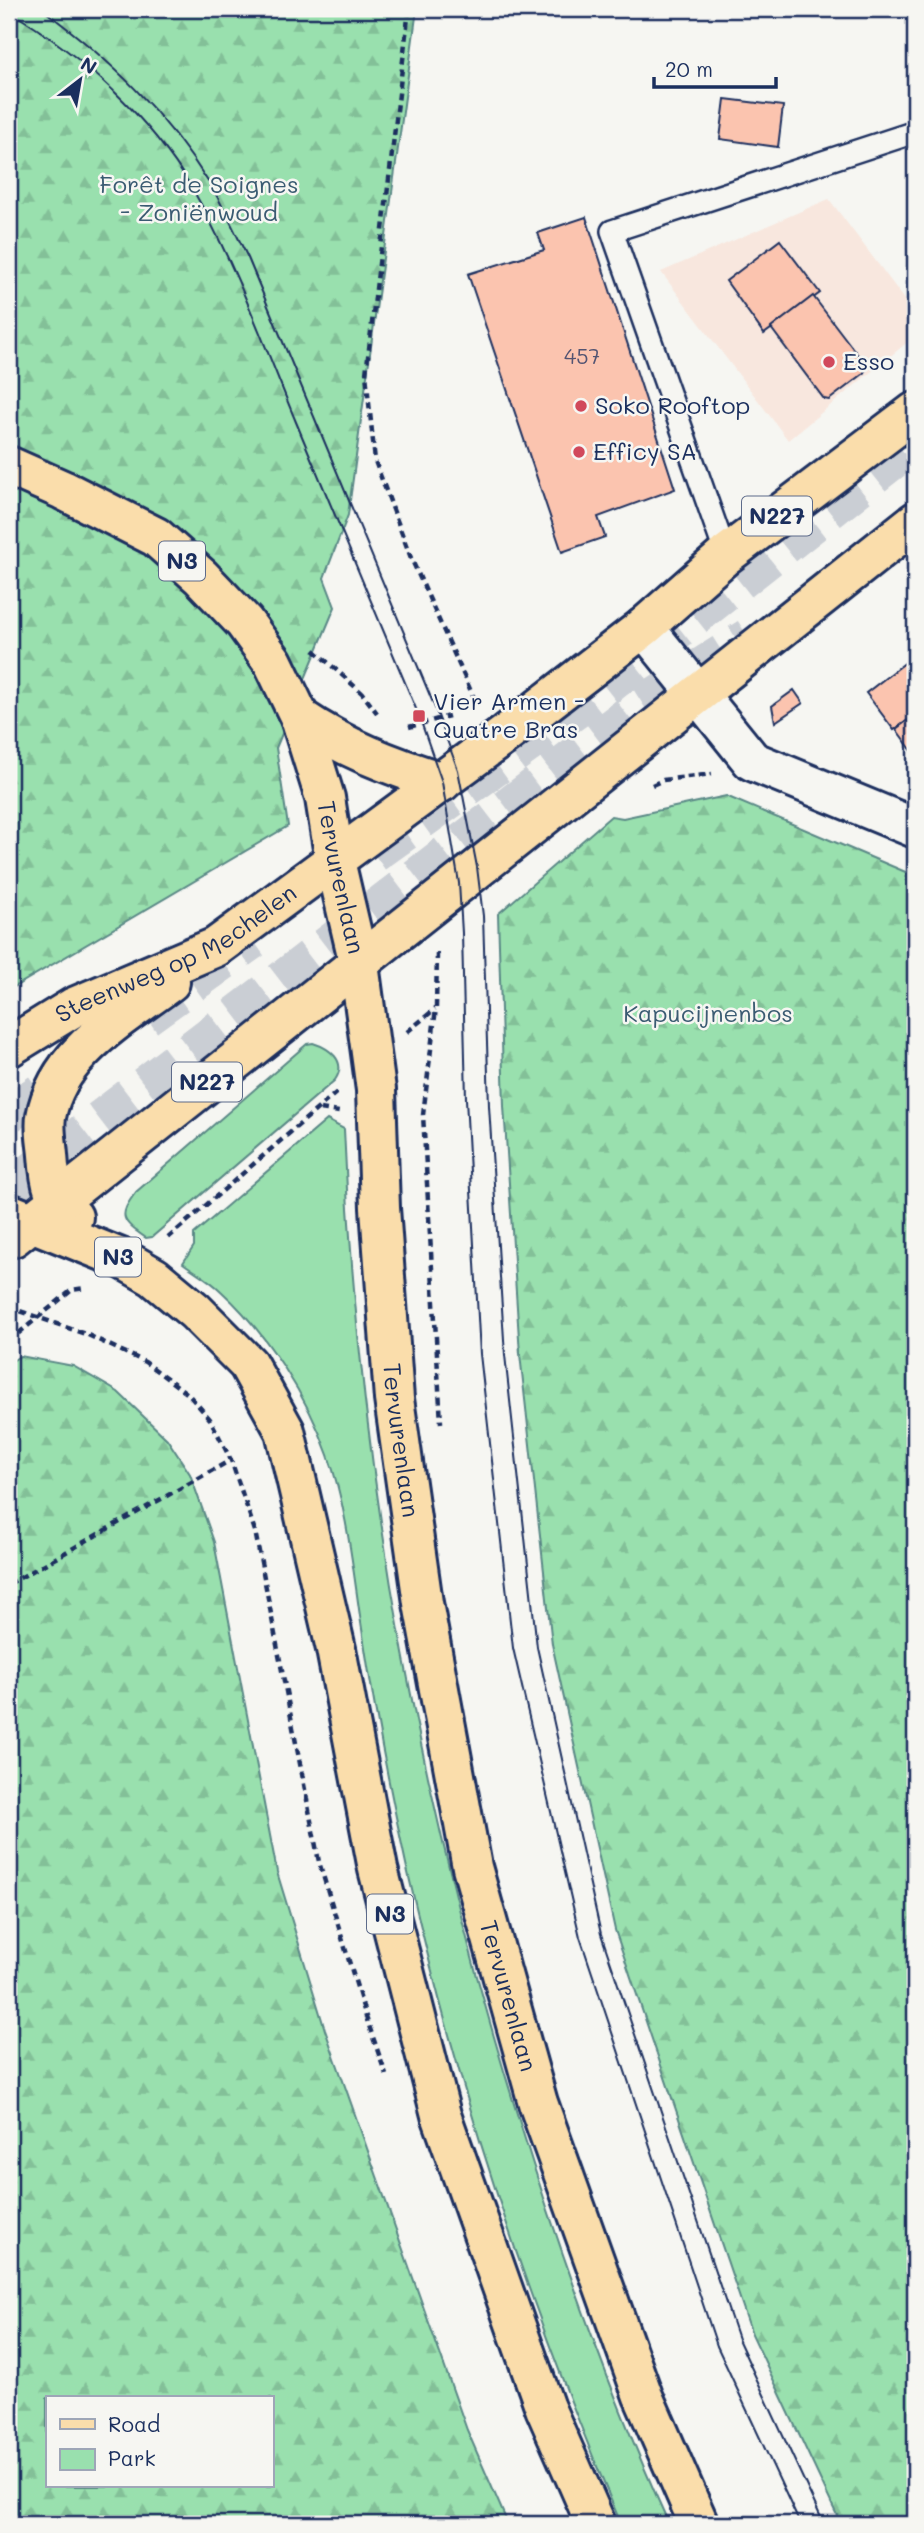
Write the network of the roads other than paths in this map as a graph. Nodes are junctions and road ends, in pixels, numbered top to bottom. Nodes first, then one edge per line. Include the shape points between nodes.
1 (915, 132) edge
2 (915, 412) edge
3 (9, 466) edge
4 (915, 522) edge
5 (726, 555) junction
6 (644, 627) junction
7 (697, 694) junction
8 (300, 718) junction
9 (442, 782) junction
10 (915, 828) edge
11 (335, 861) junction
12 (216, 947) junction
13 (359, 964) junction
14 (9, 1047) edge
15 (26, 1219) edge
16 (596, 2524) edge
17 (699, 2524) edge

1 - 5 lane via 612,231
2 - 5 main road, N227
3 - 8 main road, Tervurenlaan / N3 via 156,537 244,622 273,662
4 - 7 main road, N227
5 - 6 main road, N227
6 - 7 street
6 - 9 main road, N227
7 - 10 street via 752,761
7 - 13 main road, N227
8 - 9 main road via 330,739
8 - 11 main road, Tervurenlaan / N3 via 326,798
9 - 11 main road, Steenweg op Mechelen / N227
11 - 12 main road, Steenweg op Mechelen / N227
11 - 13 main road, Tervurenlaan / N3
12 - 14 main road, Steenweg op Mechelen via 74,1007
12 - 15 main road, N227 via 89,1042 60,1076 46,1118 49,1171
13 - 15 main road, N227
13 - 17 main road, Tervurenlaan / N3 via 376,1090 394,1399 423,1604 472,1867 538,2103 643,2396
15 - 16 main road, N3 via 104,1270 154,1277 248,1364 285,1431 336,1649 378,1869 441,2115 545,2408

